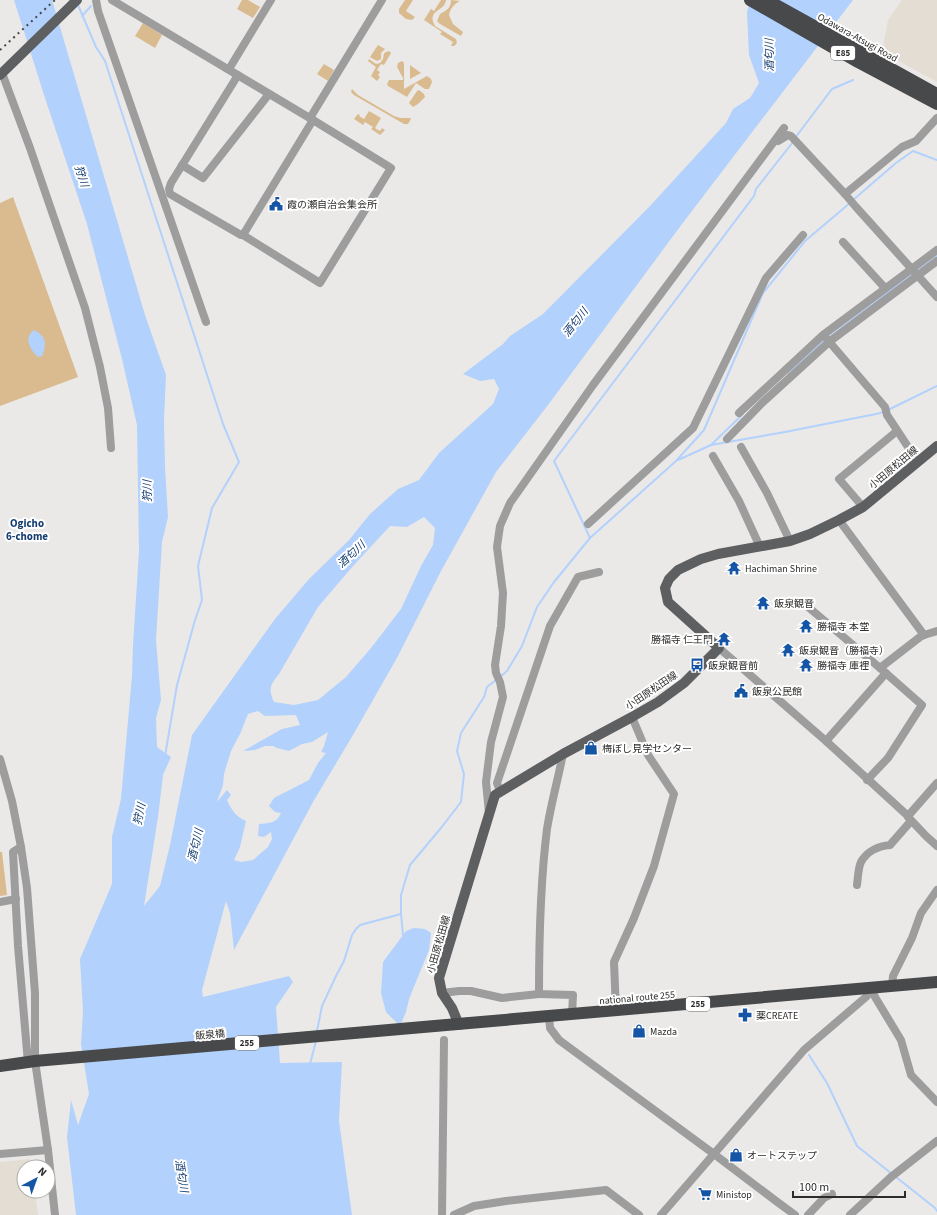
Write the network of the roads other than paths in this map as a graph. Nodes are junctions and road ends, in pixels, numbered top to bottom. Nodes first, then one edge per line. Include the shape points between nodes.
1 (77, 0) edge
2 (96, 0) edge
3 (112, 0) edge
4 (271, 0) edge
5 (382, 0) edge
6 (750, 0) edge
7 (767, 0) edge
8 (229, 69) junction
9 (3, 72) edge
10 (238, 75) junction
11 (269, 94) junction
12 (937, 94) edge
13 (937, 104) edge
14 (937, 118) edge
15 (311, 119) junction
16 (784, 128) dead end
17 (769, 148) junction
18 (182, 165) junction
19 (169, 188) junction
20 (161, 192) junction
21 (846, 196) junction
22 (243, 235) junction
23 (803, 235) dead end
24 (843, 242) dead end
25 (937, 250) edge
26 (937, 262) edge
27 (912, 268) junction
28 (918, 275) junction
29 (885, 288) junction
30 (937, 297) edge
31 (206, 322) dead end
32 (823, 335) junction
33 (829, 342) junction
34 (755, 396) junction
35 (762, 403) junction
36 (739, 413) dead end
37 (897, 431) junction
38 (727, 439) dead end
39 (937, 446) edge
40 (740, 447) dead end
41 (111, 448) dead end
42 (713, 456) dead end
43 (918, 462) junction
44 (864, 507) junction
45 (840, 520) junction
46 (588, 524) dead end
47 (790, 541) junction
48 (760, 547) junction
49 (599, 572) dead end
50 (807, 606) dead end
51 (937, 631) edge
52 (924, 635) junction
53 (719, 648) junction
54 (883, 671) junction
55 (632, 717) junction
56 (826, 741) junction
57 (563, 754) junction
58 (0, 759) edge
59 (867, 780) junction
60 (937, 783) edge
61 (500, 792) junction
62 (489, 814) junction
63 (909, 819) junction
64 (937, 846) edge
65 (21, 847) junction
66 (858, 885) dead end
67 (937, 890) edge
68 (16, 899) junction
69 (0, 902) edge
70 (937, 982) edge
71 (892, 986) junction
72 (872, 989) junction
73 (442, 993) junction
74 (539, 994) junction
75 (616, 1011) junction
76 (572, 1015) junction
77 (549, 1016) junction
78 (459, 1025) junction
79 (444, 1040) dead end
80 (32, 1062) junction
81 (0, 1066) edge
82 (937, 1102) edge
83 (937, 1141) edge
84 (48, 1150) junction
85 (0, 1154) edge
86 (714, 1154) junction
87 (832, 1194) dead end
88 (55, 1215) edge
89 (442, 1215) edge
90 (454, 1215) edge
91 (639, 1215) edge
92 (661, 1215) edge
93 (795, 1215) edge
94 (808, 1215) edge
95 (850, 1215) edge

1 - 9 main road
2 - 20 street
3 - 8 street
4 - 8 street
5 - 15 street
6 - 13 highway, Odawara-Atsugi Road / E85
7 - 12 highway, Odawara-Atsugi Road / E85
8 - 10 street
9 - 41 street via 85,308 108,408
10 - 11 street
10 - 18 street
11 - 15 street
11 - 18 street via 203,178
14 - 21 street via 916,141 902,147
15 - 22 street
15 - 22 street via 391,168 320,283
16 - 17 street
17 - 21 street via 782,137 791,136
17 - 62 street via 593,385 510,503 500,526 497,547 503,593 495,665 503,697 491,742 486,782
18 - 19 street
19 - 20 street
19 - 22 street via 170,194
20 - 31 street
21 - 27 street
23 - 46 street via 766,278 693,428
24 - 29 street
25 - 27 street
26 - 28 street
27 - 28 street
27 - 29 street
28 - 30 street
28 - 33 street
29 - 32 street
32 - 33 street
32 - 34 street
33 - 35 street
33 - 37 street via 885,407
34 - 35 street
34 - 36 street
35 - 38 street
37 - 43 street
37 - 44 street via 839,479
39 - 43 main road, 小田原松田線
40 - 47 street via 767,492
42 - 48 street via 739,500
43 - 44 main road, 小田原松田線
44 - 45 main road, 小田原松田線
45 - 47 main road, 小田原松田線
45 - 52 street
47 - 48 main road, 小田原松田線
48 - 53 main road, 小田原松田線 via 701,559 678,570 669,579 665,588 668,602
49 - 61 street via 578,577 550,626 497,783
50 - 54 street
51 - 52 street
52 - 54 street
53 - 55 main road, 小田原松田線 via 684,683
53 - 56 street
54 - 56 street
54 - 59 street via 922,705 888,758
55 - 57 main road, 小田原松田線
55 - 75 street via 648,755 674,794 654,866 614,962
56 - 59 street
57 - 61 main road, 小田原松田線
57 - 74 street via 545,850 540,920
58 - 65 street
59 - 63 street
60 - 63 street
61 - 62 main road, 小田原松田線 via 495,795
62 - 73 main road, 小田原松田線 via 439,978
63 - 64 street
63 - 66 street via 890,845 871,851 861,862
65 - 68 street via 13,852
65 - 80 street via 27,888 35,993
67 - 71 street via 921,913 893,976
68 - 69 street
68 - 80 street via 18,946
70 - 71 highway, national route 255 / 255
71 - 72 highway, national route 255 / 255
72 - 75 highway, national route 255 / 255
72 - 82 street via 901,1040 912,1075
72 - 86 street via 804,1050
73 - 74 street via 471,992 502,998
73 - 78 main road, 小田原松田線
74 - 76 street via 573,995
75 - 76 highway, national route 255 / 255
76 - 77 highway, national route 255 / 255
77 - 78 highway, national route 255 / 255
77 - 86 street via 550,1028 559,1040
78 - 80 highway, 飯泉橋 / 255
79 - 89 street
80 - 81 highway, 255
80 - 84 street
83 - 95 street via 891,1177
84 - 85 street
84 - 88 street
86 - 92 street
86 - 93 street
87 - 94 street via 824,1198
90 - 91 street via 474,1206 606,1190

